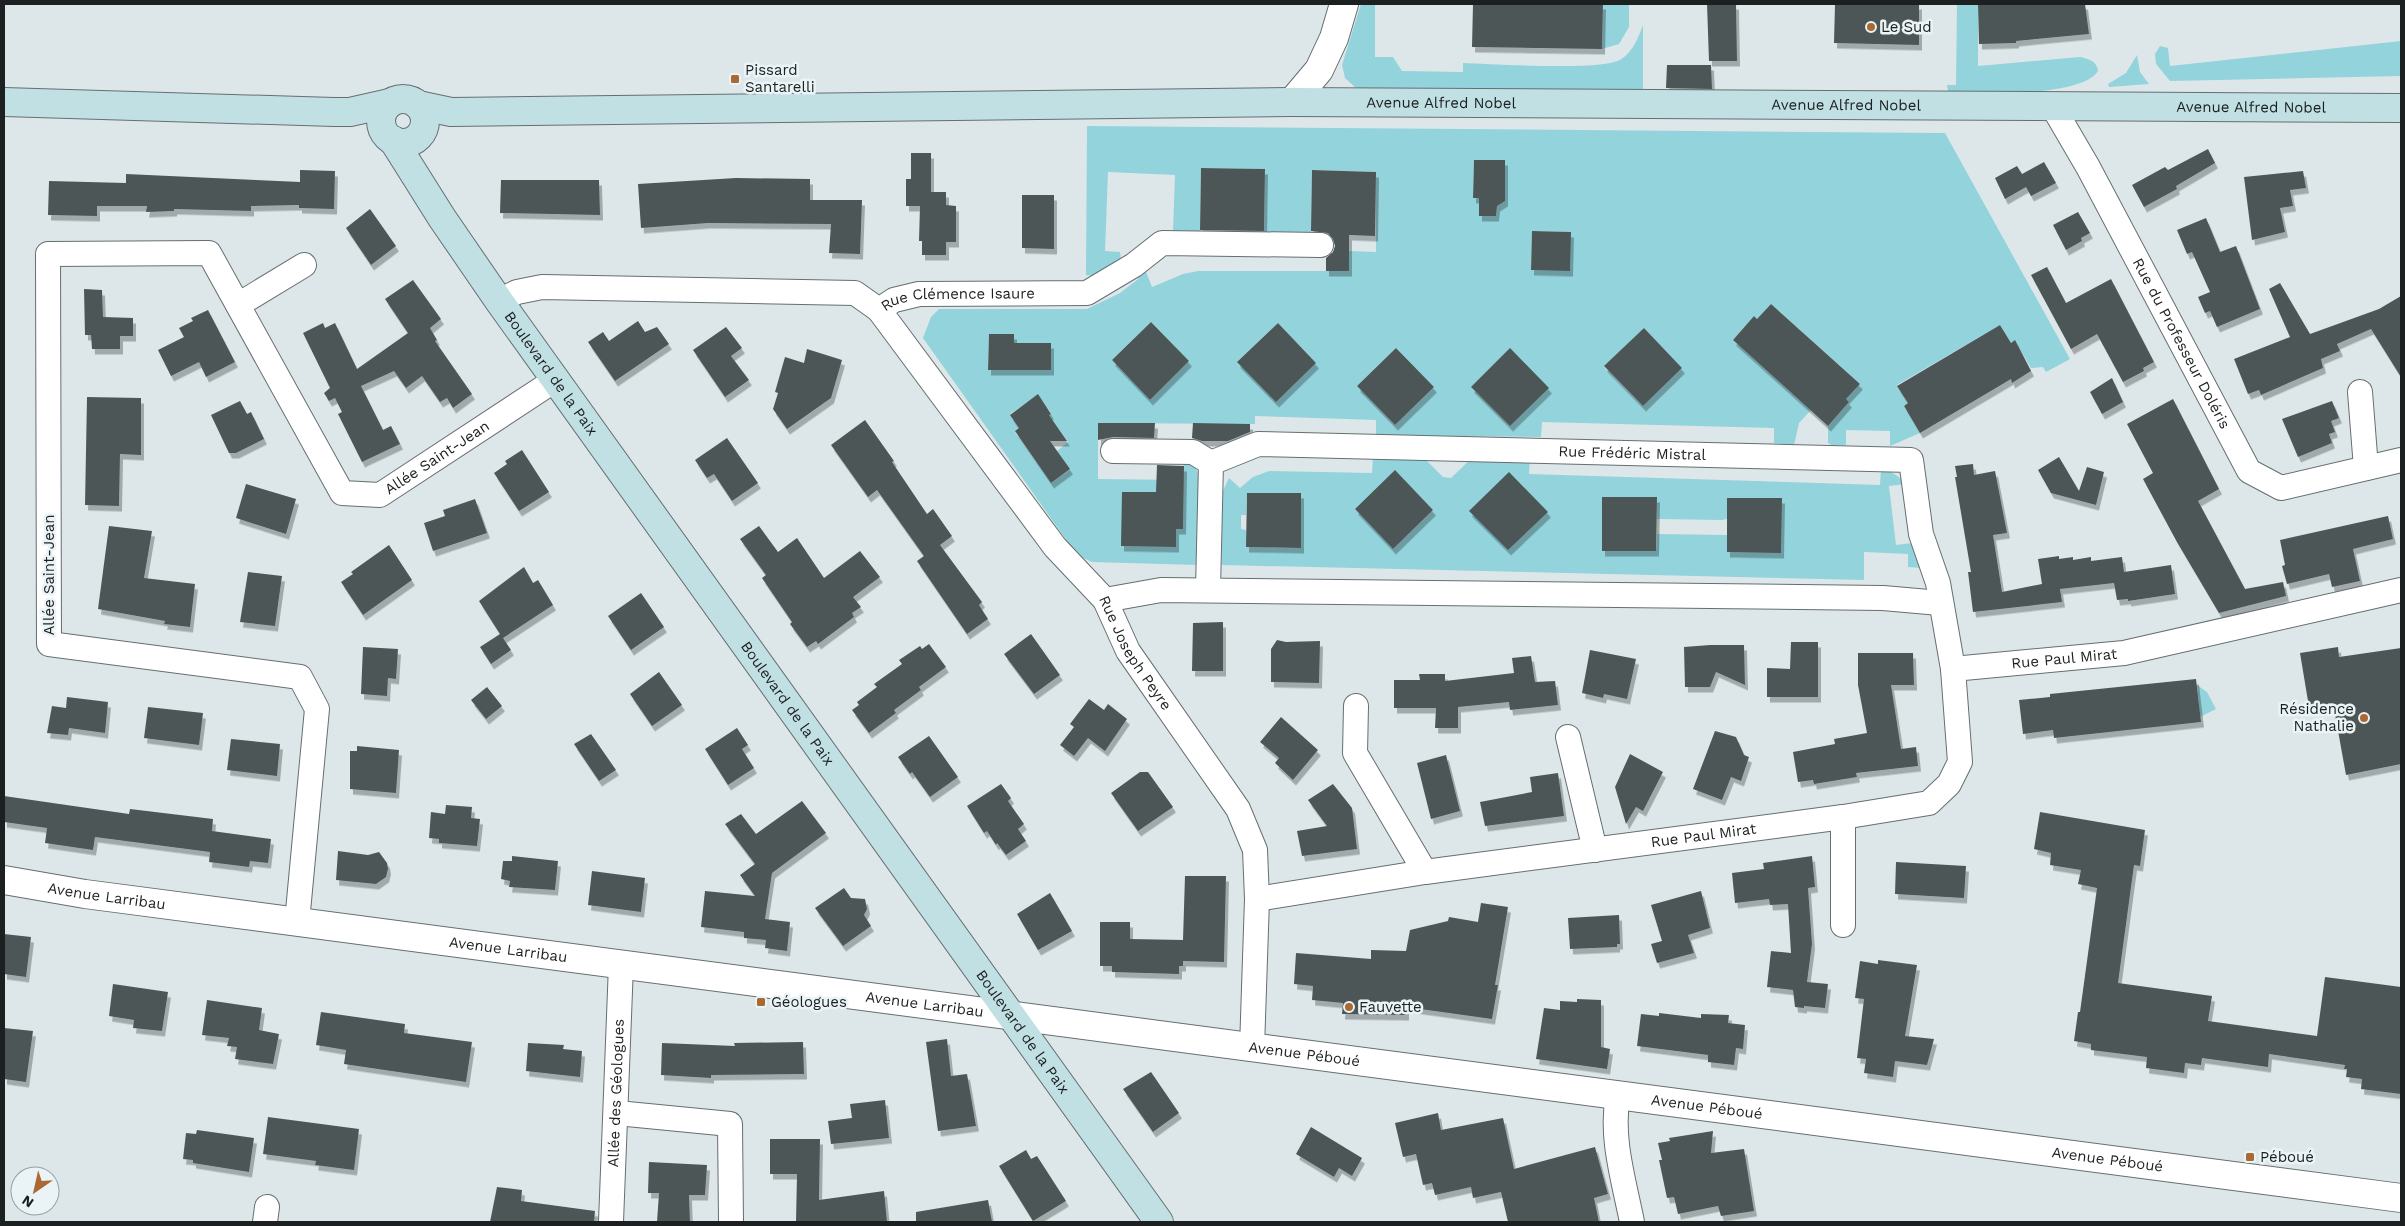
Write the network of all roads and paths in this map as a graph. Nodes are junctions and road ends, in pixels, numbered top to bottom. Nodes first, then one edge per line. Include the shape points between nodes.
1 (1344, 4) edge
2 (4, 102) edge
3 (1292, 102) junction
4 (2053, 107) junction
5 (2401, 108) edge
6 (403, 122) junction
7 (1321, 245) dead end
8 (304, 265) dead end
9 (499, 301) junction
10 (238, 306) junction
11 (879, 310) junction
12 (555, 380) junction
13 (2360, 392) dead end
14 (1113, 451) dead end
15 (2401, 460) edge
16 (1211, 463) junction
17 (2366, 468) junction
18 (1208, 590) junction
19 (2401, 590) edge
20 (1105, 600) junction
21 (1940, 603) junction
22 (1952, 669) junction
23 (1356, 706) dead end
24 (1568, 738) dead end
25 (1844, 817) junction
26 (1595, 850) junction
27 (1425, 872) junction
28 (4, 880) edge
29 (1257, 899) junction
30 (298, 922) junction
31 (1843, 925) dead end
32 (621, 965) junction
33 (1012, 1016) junction
34 (1252, 1048) junction
35 (1618, 1096) junction
36 (616, 1113) junction
37 (2401, 1198) edge
38 (610, 1222) edge
39 (731, 1222) edge
40 (1159, 1222) edge
41 (1632, 1222) edge

1 - 3 street via 1320,70
2 - 6 main road via 342,112
3 - 4 main road, Avenue Alfred Nobel
3 - 6 main road, Avenue Alfred Nobel via 451,112
4 - 5 main road, Avenue Alfred Nobel
4 - 17 street, Rue du Professeur Doléris via 2249,470 2281,488
6 - 9 main road, Boulevard de la Paix via 419,159 420,180
7 - 11 street, Rue Clémence Isaure via 1162,243 1134,265 1087,293 919,294 894,300
8 - 10 street
9 - 11 street, Rue Clémence Isaure via 517,292 542,287 835,293 855,294
9 - 12 main road, Boulevard de la Paix
10 - 12 street, Allée Saint-Jean via 342,494 380,495
10 - 30 street, Allée Saint-Jean via 209,254 48,254 49,644 300,677 317,709
11 - 20 street, Rue Joseph Peyre via 1055,548
12 - 33 main road, Boulevard de la Paix
13 - 17 street
14 - 16 street via 1193,452
15 - 17 street, Rue du Professeur Doléris
16 - 18 street
16 - 21 street, Rue Frédéric Mistral via 1258,444 1911,460 1921,534 1938,583
18 - 20 street via 1161,590
18 - 21 street via 1884,598
19 - 22 street, Rue Paul Mirat via 2124,653
20 - 29 street, Rue Joseph Peyre via 1128,651 1238,809 1256,850
21 - 22 street, Rue Frédéric Mistral
22 - 25 street, Rue Paul Mirat via 1960,762 1949,784 1929,803
23 - 27 street via 1355,753
24 - 26 street
25 - 26 street, Rue Paul Mirat
25 - 31 street
26 - 27 street, Rue Paul Mirat
27 - 29 street, Rue Paul Mirat
28 - 30 street, Avenue Larribau
29 - 34 street, Rue Joseph Peyre
30 - 32 street, Avenue Larribau
32 - 33 street, Avenue Larribau
32 - 36 street, Allée des Géologues
33 - 34 street, Avenue Péboué
33 - 40 main road, Boulevard de la Paix
34 - 35 street, Avenue Péboué
35 - 37 street, Avenue Péboué
35 - 41 street via 1616,1139
36 - 38 street, Allée des Géologues
36 - 39 street via 730,1124

